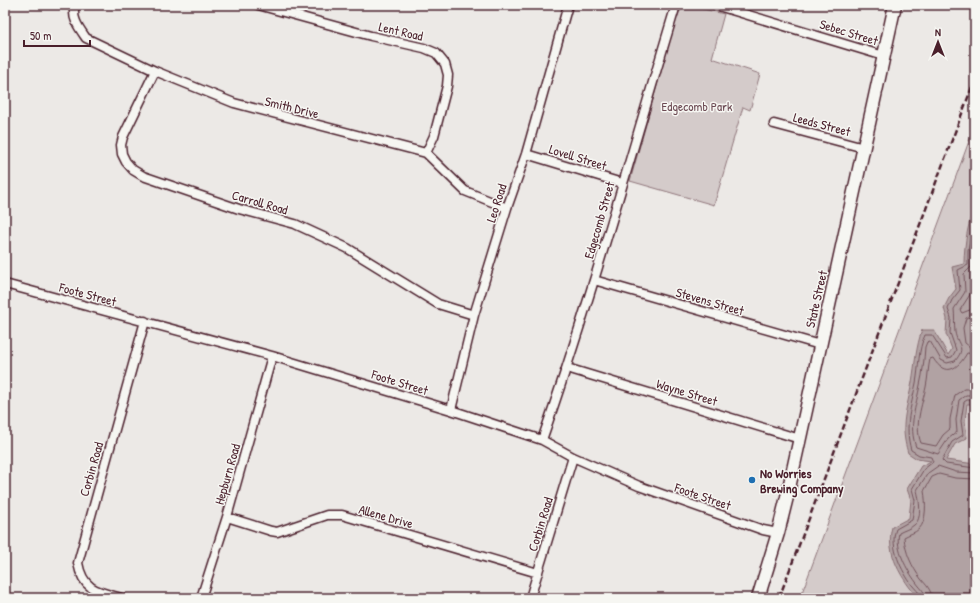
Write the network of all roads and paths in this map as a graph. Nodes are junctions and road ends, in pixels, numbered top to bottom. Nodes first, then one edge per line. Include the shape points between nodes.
1 (75, 5) edge
2 (258, 5) edge
3 (568, 5) edge
4 (676, 5) edge
5 (715, 5) edge
6 (895, 5) edge
7 (884, 56) junction
8 (155, 71) junction
9 (774, 124) dead end
10 (864, 148) junction
11 (426, 153) junction
12 (526, 154) junction
13 (622, 183) junction
14 (507, 208) junction
15 (594, 280) junction
16 (5, 284) edge
17 (474, 315) junction
18 (145, 321) junction
19 (820, 345) junction
20 (272, 356) junction
21 (567, 368) junction
22 (451, 410) junction
23 (800, 439) junction
24 (542, 440) junction
25 (573, 457) junction
26 (227, 517) junction
27 (778, 533) junction
28 (538, 573) junction
29 (122, 598) edge
30 (201, 598) edge
31 (530, 598) edge
32 (758, 598) edge

1 - 8 street, Smith Drive via 75,19 86,38
2 - 11 street, Lent Road via 436,53 445,64 447,86 434,136
3 - 12 street, Leo Road
4 - 13 street, Edgecomb Street
5 - 7 street, Sebec Street
6 - 7 main road, State Street
7 - 10 main road, State Street
8 - 11 street, Smith Drive via 234,103
8 - 17 street, Carroll Road via 123,137 122,154 133,170 176,189 295,224 346,248 438,304
9 - 10 street, Leeds Street
10 - 19 main road, State Street
11 - 14 street, Smith Drive via 465,191
12 - 13 street, Lovell Street
12 - 14 street, Leo Road
13 - 15 street, Edgecomb Street
14 - 17 street, Leo Road
15 - 19 street, Stevens Street
15 - 21 street, Edgecomb Street
16 - 18 street, Foote Street
17 - 22 street, Leo Road
18 - 20 street, Foote Street
18 - 29 street, Corbin Road via 78,563 86,584 100,592
19 - 23 main road, State Street
20 - 22 street, Foote Street
20 - 26 street, Hepburn Road
21 - 23 street, Wayne Street
21 - 24 street, Edgecomb Street
22 - 24 street, Foote Street
23 - 27 main road, State Street
24 - 25 street, Foote Street
25 - 27 street, Foote Street via 639,486
25 - 28 street, Corbin Road
26 - 28 street, Allene Drive via 277,532 327,515 342,515
26 - 30 street, Hepburn Road
27 - 32 main road, State Street
28 - 31 street, Corbin Road

